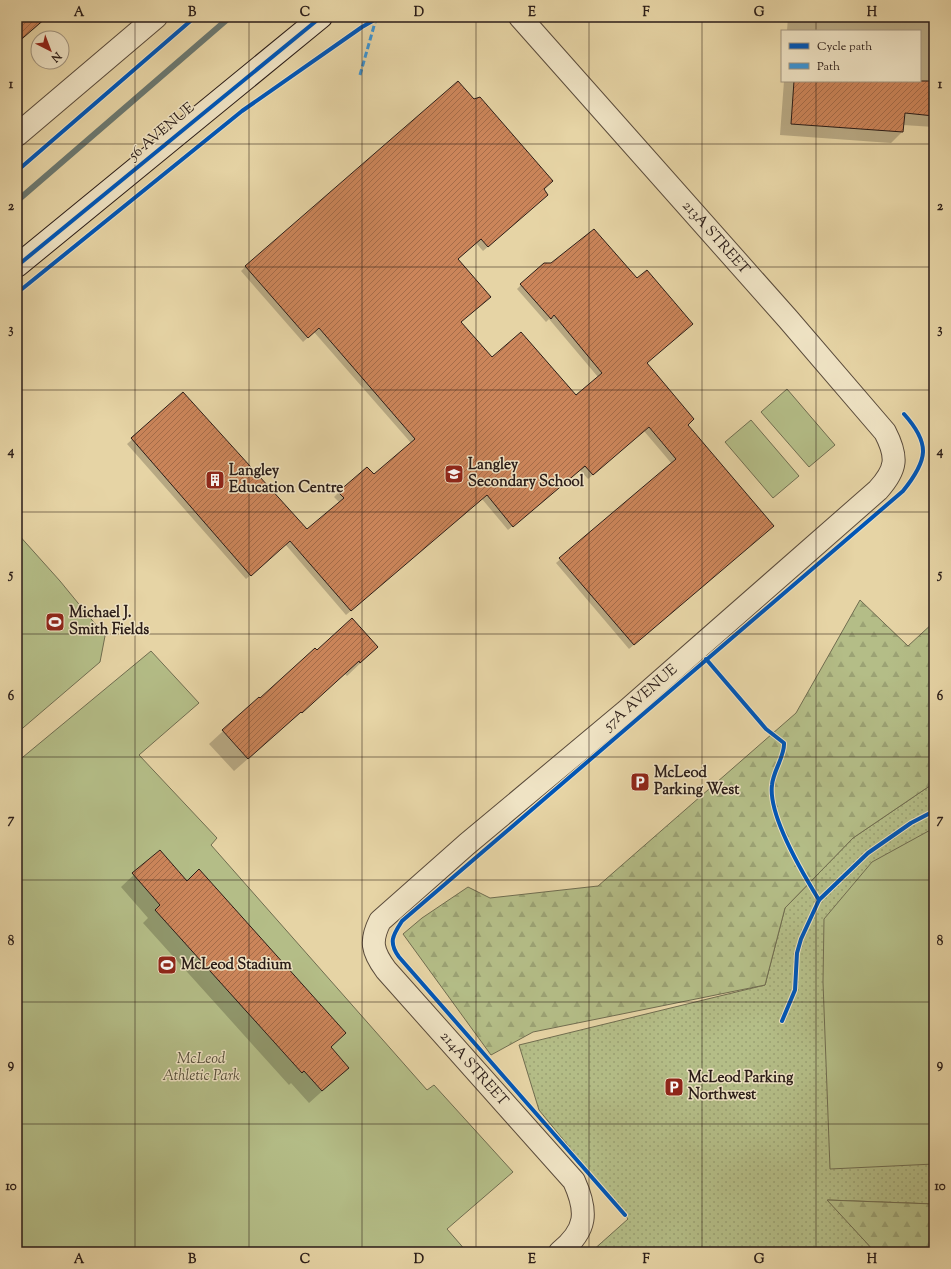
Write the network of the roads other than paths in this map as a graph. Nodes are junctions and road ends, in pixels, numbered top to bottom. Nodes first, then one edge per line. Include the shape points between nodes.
1 (156, 17) edge
2 (321, 17) edge
3 (520, 17) edge
4 (17, 135) edge
5 (17, 266) edge
6 (893, 467) joint
7 (380, 921) joint
8 (560, 1252) edge

1 - 4 street
2 - 5 street, 56 AVENUE
3 - 6 street, 213A STREET via 788,318 885,432 895,456
6 - 7 street, 57A AVENUE via 887,480 878,490
7 - 8 street, 214A STREET via 374,934 374,947 378,959 574,1181 582,1198 584,1216 580,1230 572,1242

